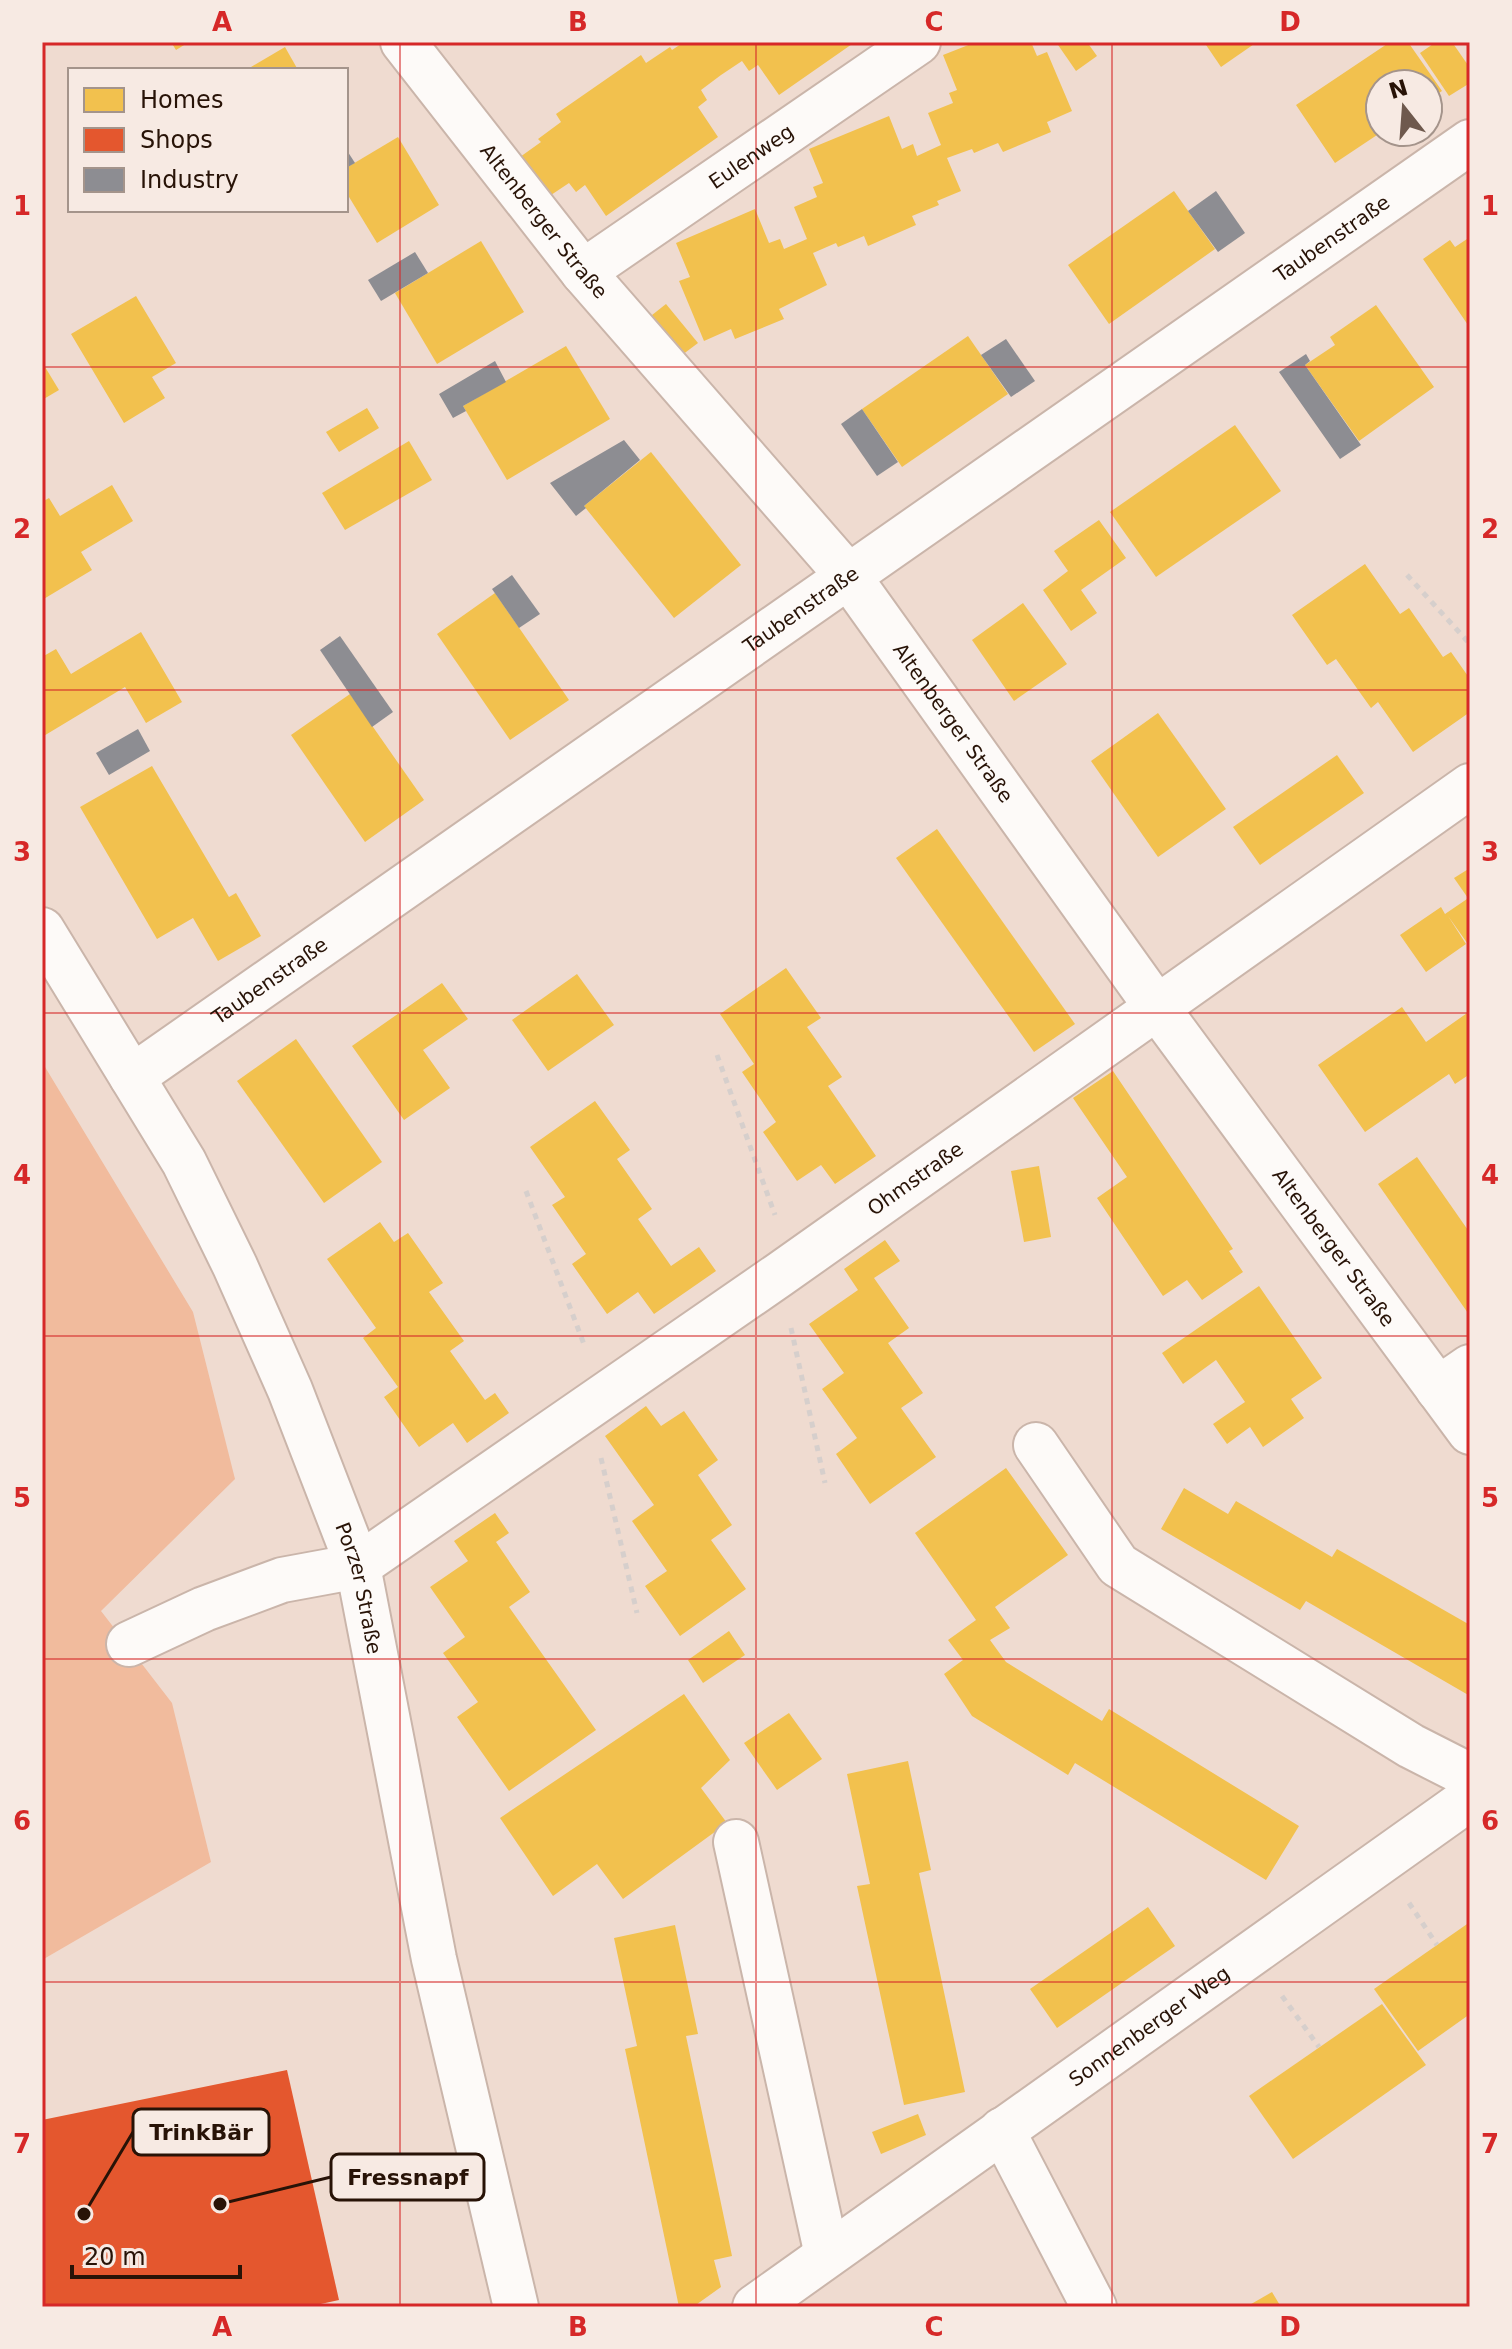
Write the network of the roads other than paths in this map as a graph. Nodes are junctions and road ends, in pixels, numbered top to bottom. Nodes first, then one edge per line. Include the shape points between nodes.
1 (403, 42) edge
2 (918, 42) edge
3 (1470, 142) edge
4 (583, 272) junction
5 (849, 577) junction
6 (1470, 786) edge
7 (42, 930) edge
8 (1158, 1009) junction
9 (132, 1077) junction
10 (1454, 1378) edge
11 (1470, 1432) edge
12 (1036, 1445) dead end
13 (358, 1566) junction
14 (129, 1644) dead end
15 (1470, 1776) edge
16 (1470, 1798) edge
17 (736, 1842) dead end
18 (1002, 2130) junction
19 (827, 2255) junction
20 (516, 2307) edge
21 (755, 2307) edge
22 (1094, 2307) edge

1 - 4 street, Altenberger Straße
2 - 4 street, Eulenweg
3 - 5 street, Taubenstraße
4 - 5 street, Altenberger Straße
5 - 8 street, Altenberger Straße
5 - 9 street, Taubenstraße
6 - 8 street, Ohmstraße
7 - 9 street, Porzer Straße
8 - 10 street, Altenberger Straße
8 - 13 street, Ohmstraße
9 - 13 street, Porzer Straße via 184,1162 235,1266
10 - 11 street, Altenberger Straße
12 - 15 street via 1118,1565 1411,1746
13 - 14 street via 282,1580
13 - 20 street, Porzer Straße via 434,1959
16 - 18 street, Sonnenberger Weg
17 - 19 street
18 - 19 street, Sonnenberger Weg
18 - 22 street
19 - 21 street, Sonnenberger Weg

